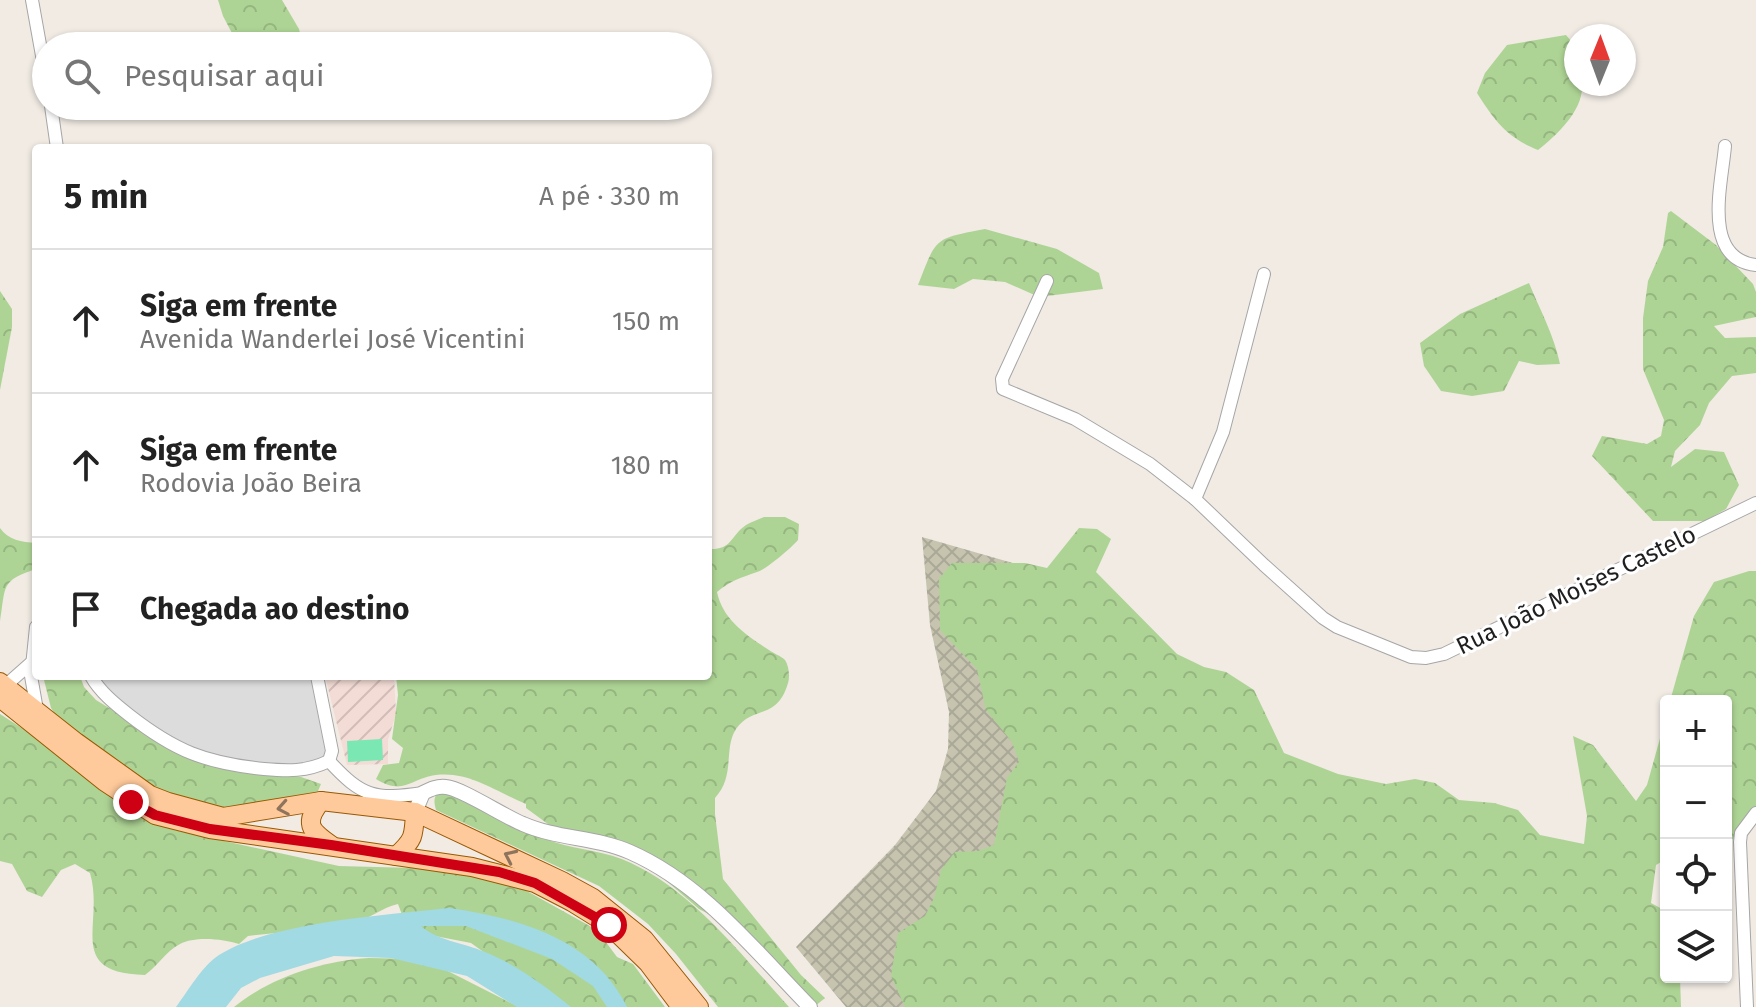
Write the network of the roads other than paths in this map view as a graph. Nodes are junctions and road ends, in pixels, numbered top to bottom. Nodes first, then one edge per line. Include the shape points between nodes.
1 (32, 0) edge
2 (38, 32) edge
3 (53, 120) edge
4 (56, 144) edge
5 (1725, 146) dead end
6 (1756, 265) edge
7 (1264, 274) dead end
8 (1047, 281) dead end
9 (1195, 499) junction
10 (1756, 503) edge
11 (32, 656) edge
12 (31, 663) junction
13 (32, 671) edge
14 (33, 680) edge
15 (94, 680) edge
16 (318, 680) edge
17 (2, 688) edge
18 (37, 710) junction
19 (329, 761) junction
20 (423, 793) junction
21 (321, 801) junction
22 (415, 812) junction
23 (1756, 813) edge
24 (331, 845) junction
25 (396, 856) junction
26 (681, 1007) edge
27 (699, 1007) edge
28 (810, 1007) edge
29 (1747, 1007) edge

1 - 2 street
3 - 4 street
5 - 6 street via 1721,240 1730,254
7 - 9 street via 1216,455
8 - 9 street, Rua João Moises Castelo via 1001,385 1131,452
9 - 10 street, Rua João Moises Castelo via 1323,618 1349,634 1426,658 1444,654
11 - 12 street
12 - 13 street
12 - 17 street
14 - 18 street
15 - 19 street via 118,707 182,751 235,766 297,771
16 - 19 street via 332,751
17 - 18 main road
17 - 24 main road via 105,782 155,815 210,829
21 -> 18 main road via 223,817 197,812 150,795
19 - 20 street via 360,790 377,795
20 - 22 street
20 - 28 street via 434,787 452,788 525,825 627,851 664,869 703,899
21 - 22 main road
21 - 24 main road via 311,827
22 - 25 main road via 414,834
27 -> 22 main road via 644,939 593,898
23 - 29 street via 1740,842
24 - 25 main road
25 - 26 main road via 499,872 572,902 609,925 648,963

